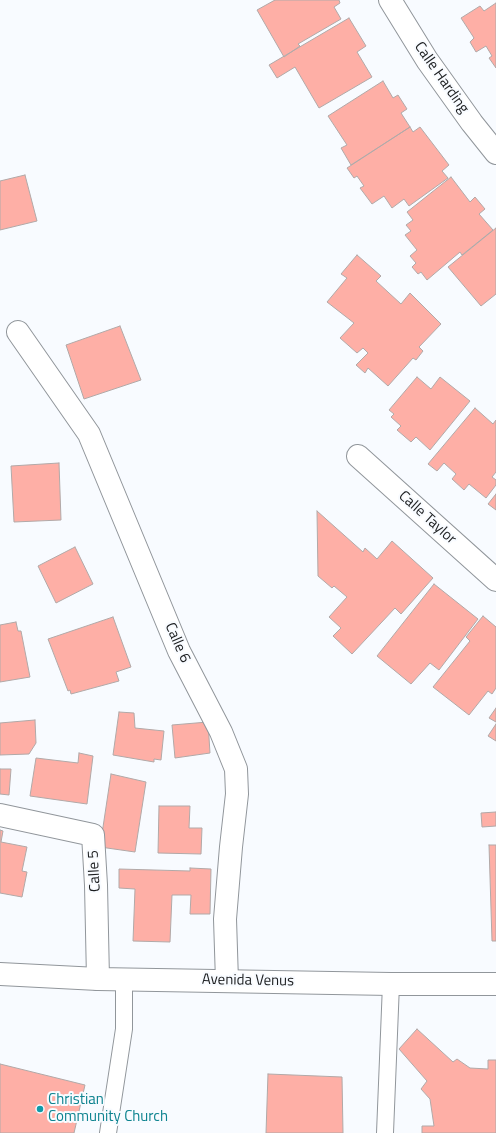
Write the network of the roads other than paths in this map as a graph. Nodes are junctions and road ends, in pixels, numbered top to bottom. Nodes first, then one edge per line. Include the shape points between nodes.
1 (390, 0) edge
2 (496, 153) edge
3 (18, 332) dead end
4 (358, 456) dead end
5 (496, 580) edge
6 (0, 815) edge
7 (0, 974) edge
8 (98, 978) junction
9 (124, 979) junction
10 (227, 981) junction
11 (392, 984) junction
12 (496, 984) edge
13 (108, 1133) edge
14 (385, 1133) edge

1 - 2 street, Calle Harding via 427,60
3 - 10 street, Calle 6 via 89,434 179,651 221,732 236,769 237,794 225,919
4 - 5 street, Calle Taylor
6 - 8 street, Calle 5 via 93,835
7 - 8 street, Avenida Venus
8 - 9 street, Avenida Venus
9 - 10 street, Avenida Venus
9 - 13 lane via 124,1029
10 - 11 street, Avenida Venus
11 - 12 street, Avenida Venus
11 - 14 lane

